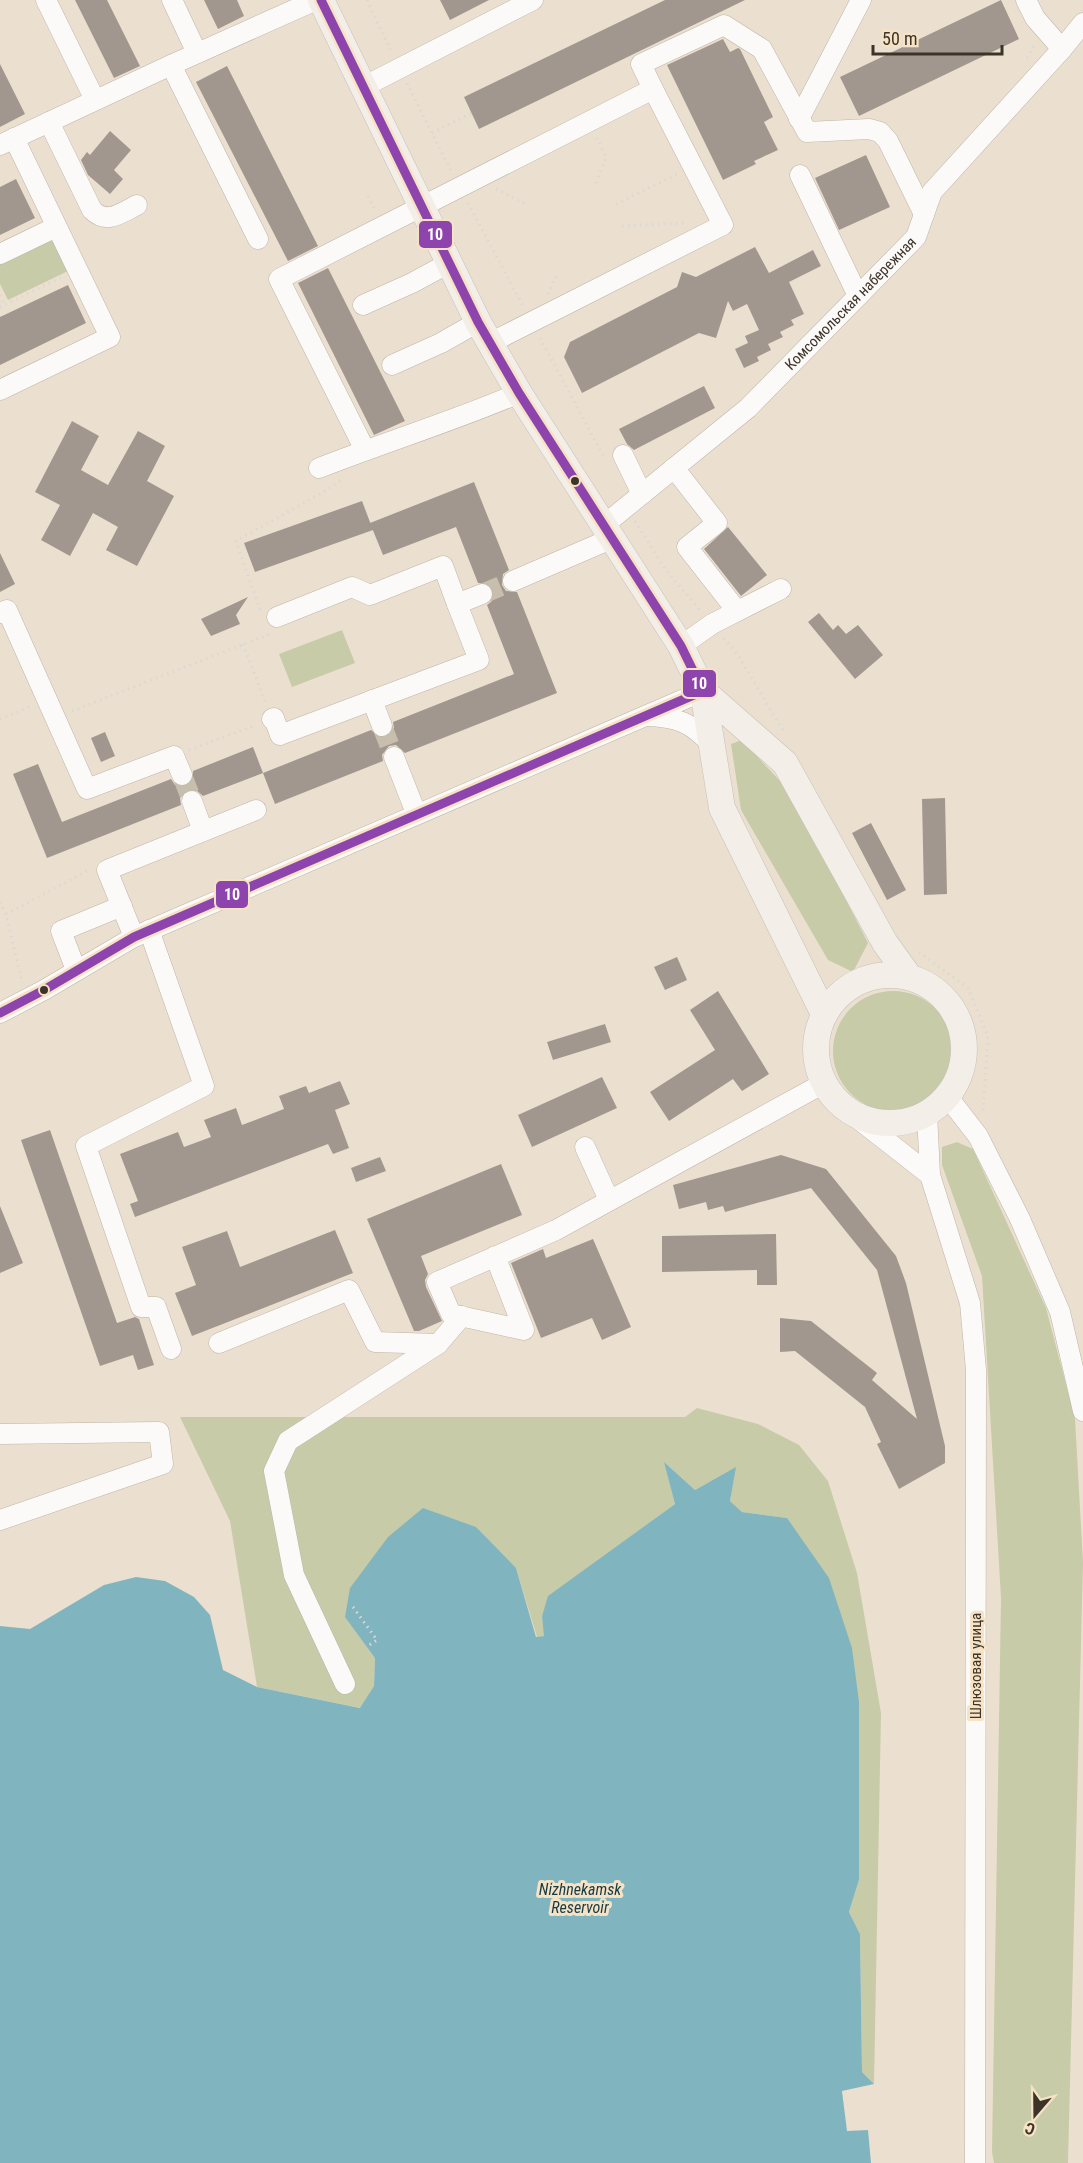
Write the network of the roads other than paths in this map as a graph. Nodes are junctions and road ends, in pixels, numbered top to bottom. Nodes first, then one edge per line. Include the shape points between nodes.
1 (46, 0) edge
2 (172, 0) edge
3 (316, 0) edge
4 (321, 0) edge
5 (534, 0) edge
6 (861, 0) edge
7 (1026, 0) edge
8 (1083, 23) edge
9 (1062, 50) junction
10 (197, 53) junction
11 (171, 65) junction
12 (363, 87) junction
13 (653, 88) junction
14 (95, 100) junction
15 (799, 118) junction
16 (49, 122) junction
17 (7, 142) edge
18 (800, 175) dead end
19 (137, 205) dead end
20 (422, 206) junction
21 (924, 214) junction
22 (56, 227) junction
23 (258, 239) dead end
24 (0, 254) edge
25 (449, 263) junction
26 (858, 296) junction
27 (363, 305) dead end
28 (484, 332) junction
29 (392, 365) dead end
30 (0, 390) edge
31 (519, 393) junction
32 (364, 450) junction
33 (616, 461) road end
34 (319, 468) dead end
35 (674, 468) junction
36 (642, 494) junction
37 (608, 532) junction
38 (513, 581) tunnel mouth
39 (781, 589) dead end
40 (482, 594) tunnel mouth
41 (457, 604) junction
42 (737, 611) junction
43 (0, 613) edge
44 (271, 621) road end
45 (681, 646) junction
46 (703, 691) junction
47 (372, 700) junction
48 (269, 712) road end
49 (643, 716) junction
50 (382, 726) tunnel mouth
51 (712, 745) junction
52 (394, 757) tunnel mouth
53 (182, 775) tunnel mouth
54 (192, 801) tunnel mouth
55 (255, 810) dead end
56 (416, 813) junction
57 (203, 831) junction
58 (122, 906) junction
59 (142, 934) junction
60 (76, 970) junction
61 (908, 975) junction
62 (0, 1013) edge
63 (824, 1014) junction
64 (824, 1083) junction
65 (947, 1096) junction
66 (843, 1107) junction
67 (927, 1113) junction
68 (585, 1147) dead end
69 (930, 1175) junction
70 (609, 1200) junction
71 (495, 1256) junction
72 (462, 1316) junction
73 (219, 1343) dead end
74 (438, 1344) junction
75 (171, 1349) dead end
76 (1083, 1411) edge
77 (0, 1434) edge
78 (0, 1520) edge
79 (345, 1684) dead end
80 (975, 2163) edge

1 - 14 street
2 - 10 street
3 - 10 street
4 - 12 main road
5 - 12 street
6 - 15 street
7 - 9 street via 1035,18
8 - 9 street, Комсомольская набережная
9 - 21 street, Комсомольская набережная via 932,192
10 - 11 street
11 - 14 street
11 - 23 street
12 - 20 main road
13 - 15 street via 641,64 724,25 762,50
13 - 20 street
13 - 28 street via 723,225 531,322
14 - 16 street
15 - 21 street via 807,132 880,132
16 - 17 street
16 - 19 street via 96,214 110,218
17 - 22 street
18 - 26 street
20 - 25 main road
20 - 32 street via 279,279
21 - 26 street, Комсомольская набережная via 916,237
22 - 24 street
22 - 30 street via 110,337
25 - 27 street
25 - 28 main road
26 - 35 street, Комсомольская набережная via 748,408
28 - 29 street via 441,343
28 - 31 main road
31 - 32 street
31 - 37 main road
32 - 34 street
33 - 36 street
35 - 36 street, Комсомольская набережная
35 - 42 street via 717,523 687,547
36 - 37 street, Комсомольская набережная via 626,507
37 - 38 street, Комсомольская набережная
37 - 45 main road
39 - 42 street
40 - 41 street
41 - 44 street via 443,566 370,595 352,587
41 - 47 street via 479,660
42 - 45 street
43 - 53 street via 7,610 87,789 174,756
45 - 46 main road
46 - 49 street
46 - 51 main road
46 - 61 main road via 785,763 885,944
47 - 48 street via 280,735
47 - 50 street
49 - 51 street via 683,721
49 - 56 street
51 - 63 main road via 722,808
52 - 56 street
54 - 57 street
55 - 57 street
56 - 59 street
57 - 58 street via 107,870
58 - 59 street
58 - 60 street via 61,931
59 - 60 street
59 - 75 street via 204,1086 87,1146 141,1307 156,1307
60 - 62 street
61 - 63 main road via 874,977 855,984 838,996
61 - 65 main road via 933,989 958,1019 963,1062
63 - 64 main road via 815,1047
64 - 66 main road
64 - 70 street
65 - 67 main road
65 - 76 street via 978,1136 1060,1311
66 - 67 main road via 865,1119 889,1124
66 - 69 street
67 - 69 street, Шлюзовая улица
68 - 70 street
69 - 80 street, Шлюзовая улица via 970,1303 976,1370
70 - 71 street via 556,1230
71 - 72 street via 437,1282 451,1314
71 - 72 street via 524,1330
72 - 74 street
73 - 74 street via 349,1290 375,1342
74 - 79 street via 288,1441 274,1471 294,1575
77 - 78 street via 159,1432 163,1464

